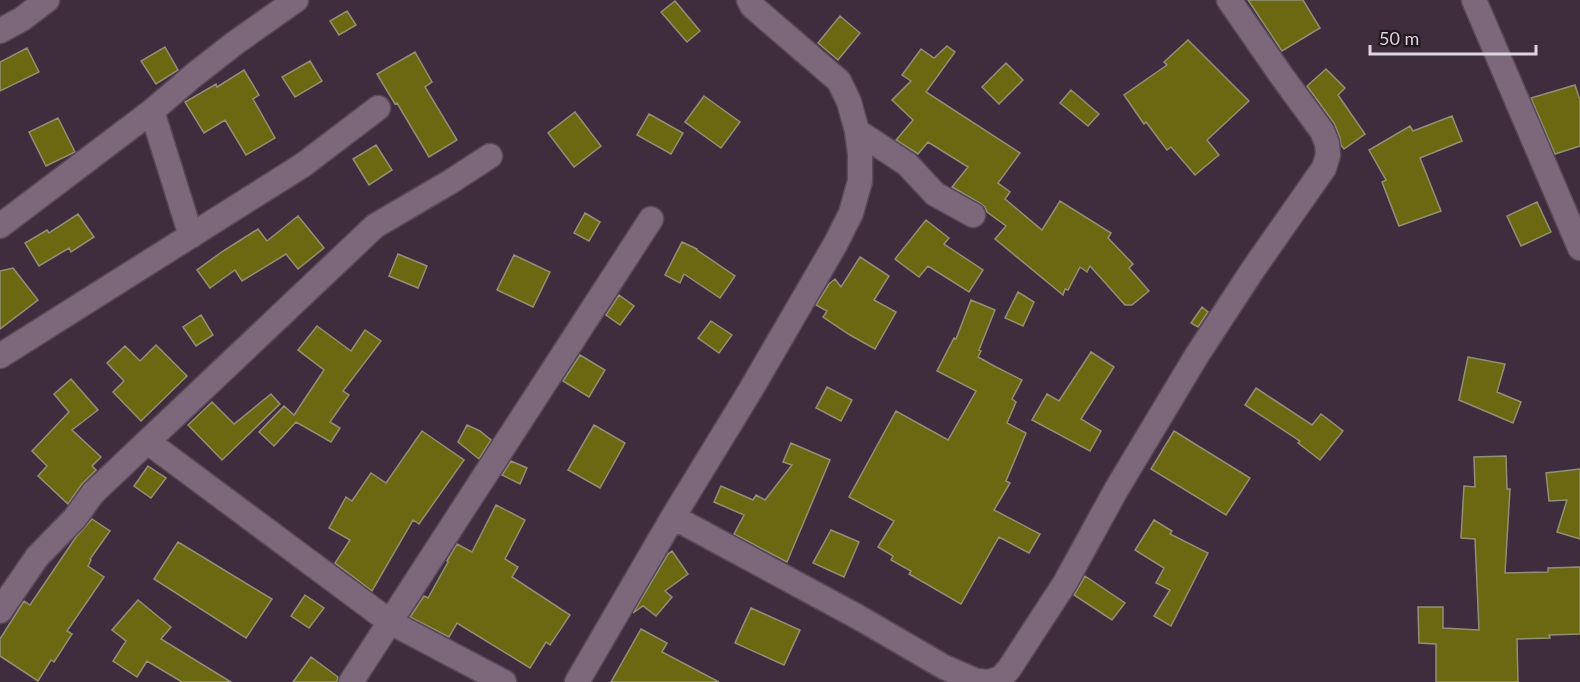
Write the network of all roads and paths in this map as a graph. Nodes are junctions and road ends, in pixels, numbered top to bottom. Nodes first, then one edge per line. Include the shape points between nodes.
1 (47, 0) edge
2 (296, 0) edge
3 (748, 0) edge
4 (1229, 0) edge
5 (1474, 0) edge
6 (0, 31) edge
7 (378, 108) dead end
8 (152, 111) junction
9 (857, 131) junction
10 (490, 156) dead end
11 (973, 215) dead end
12 (651, 219) dead end
13 (0, 226) edge
14 (191, 236) junction
15 (1580, 248) edge
16 (0, 356) edge
17 (148, 442) junction
18 (673, 517) junction
19 (0, 611) edge
20 (390, 622) junction
21 (351, 682) edge
22 (504, 682) edge
23 (578, 682) edge
24 (988, 682) edge

1 - 6 street
2 - 8 street via 226,49
3 - 9 street via 839,81
4 - 24 street via 1322,131 1328,154 1324,168 1197,355 1022,650 1001,678
5 - 15 street
7 - 14 street via 303,165
8 - 13 street
8 - 14 street
9 - 11 street via 907,164 935,194
9 - 18 street via 860,181 851,213 750,392
10 - 17 street via 375,226
12 - 20 street
14 - 16 street
17 - 19 street via 93,493 37,557
17 - 20 street
18 - 23 street
18 - 24 street via 944,667
20 - 21 street
20 - 22 street

